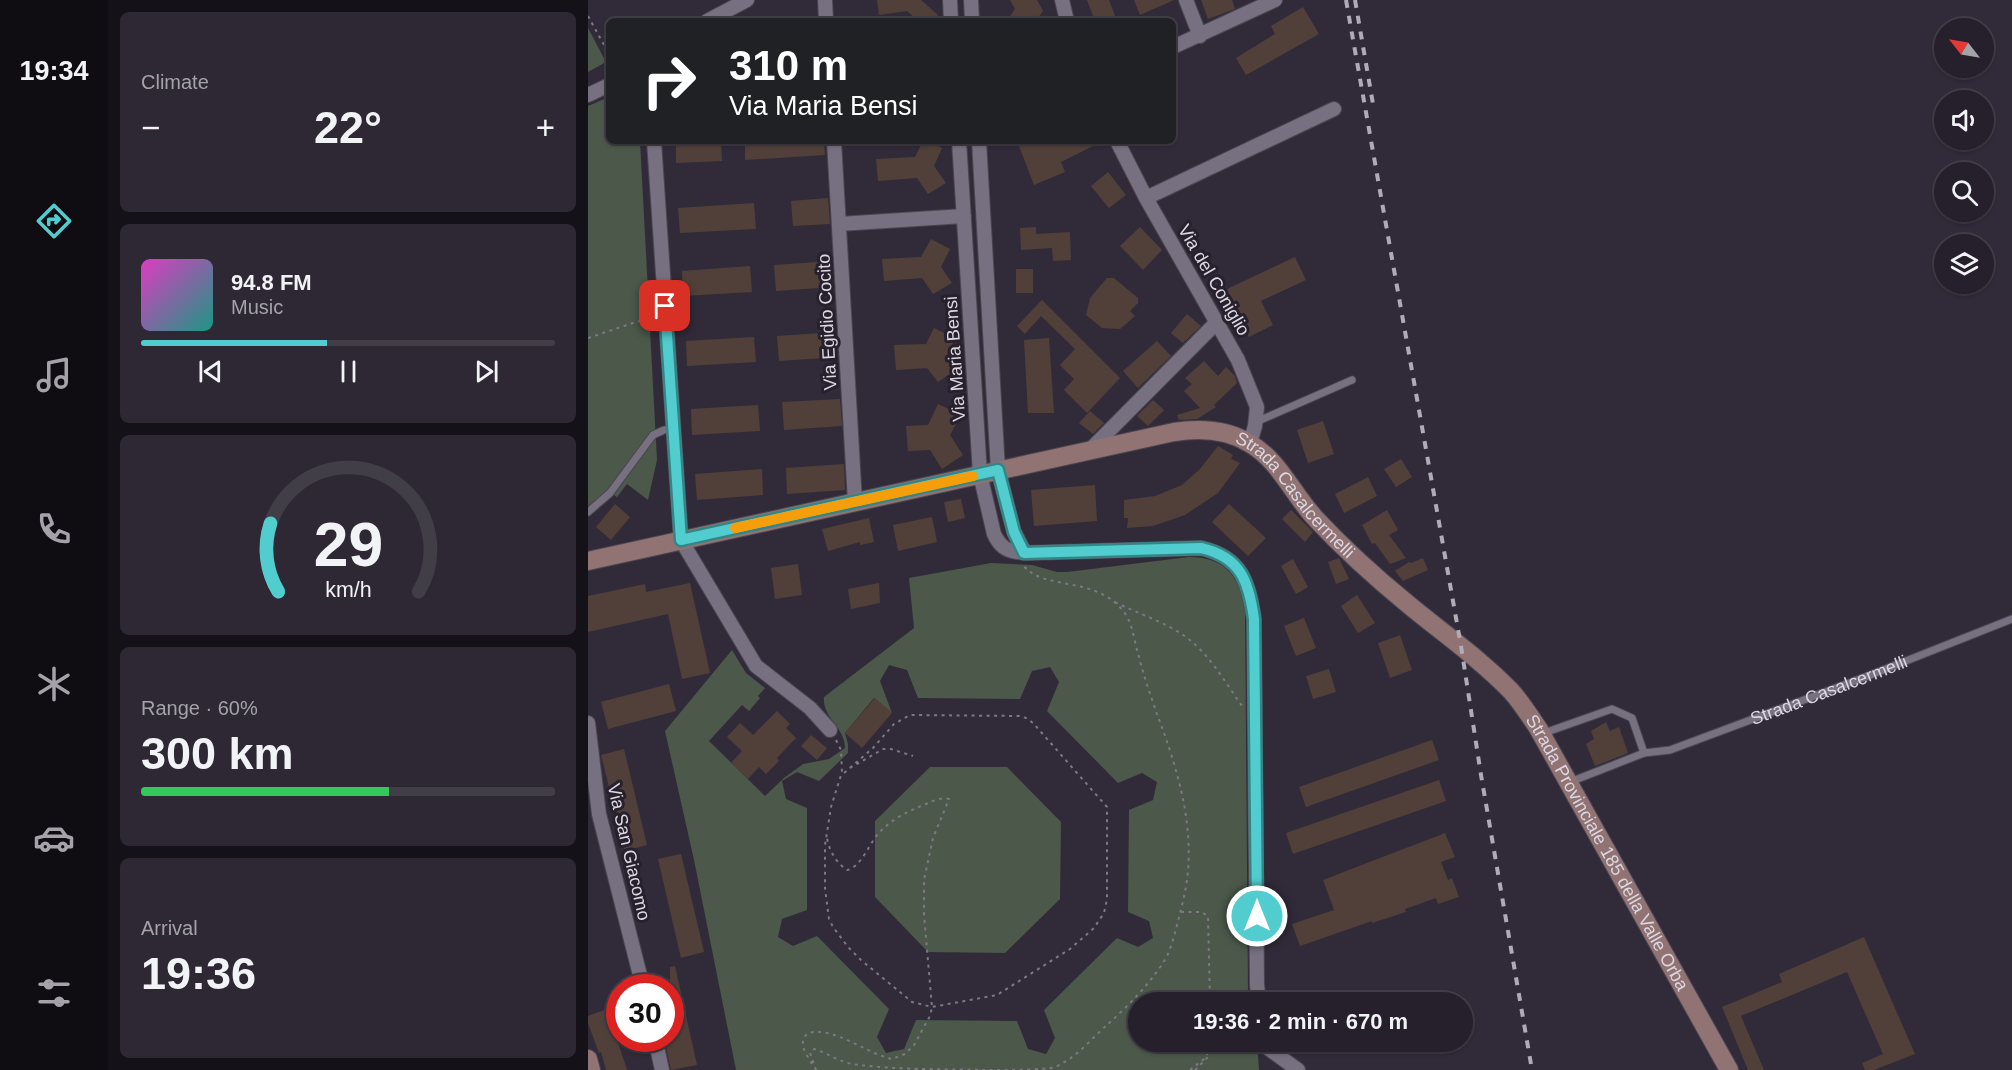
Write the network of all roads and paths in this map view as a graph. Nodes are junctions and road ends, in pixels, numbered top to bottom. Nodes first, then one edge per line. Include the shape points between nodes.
1 (747, 0) edge
2 (825, 0) edge
3 (950, 0) edge
4 (971, 0) edge
5 (1062, 0) edge
6 (1186, 0) edge
7 (1275, 0) edge
8 (588, 16) edge
9 (713, 18) edge
10 (826, 18) edge
11 (951, 18) edge
12 (972, 18) edge
13 (1066, 18) edge
14 (1200, 36) junction
15 (1176, 46) edge
16 (606, 49) edge
17 (606, 86) edge
18 (588, 95) edge
19 (1334, 109) dead end
20 (654, 144) edge
21 (834, 144) edge
22 (959, 144) edge
23 (979, 144) edge
24 (1119, 144) edge
25 (1146, 198) junction
26 (964, 216) junction
27 (839, 224) junction
28 (657, 315) dead end
29 (1217, 322) junction
30 (588, 338) edge
31 (1352, 380) dead end
32 (1256, 422) junction
33 (664, 430) dead end
34 (1250, 443) junction
35 (1090, 450) junction
36 (989, 472) junction
37 (855, 502) junction
38 (588, 512) edge
39 (681, 540) junction
40 (1009, 552) junction
41 (1024, 553) junction
42 (588, 561) edge
43 (1108, 598) junction
44 (2012, 619) edge
45 (1466, 651) joint
46 (1244, 708) dead end
47 (588, 723) edge
48 (830, 730) joint
49 (1541, 734) junction
50 (1644, 753) junction
51 (913, 756) dead end
52 (844, 773) junction
53 (841, 778) junction
54 (1568, 783) junction
55 (826, 829) junction
56 (1180, 912) junction
57 (640, 974) edge
58 (1210, 992) edge
59 (1258, 992) edge
60 (932, 1007) junction
61 (658, 1052) edge
62 (1208, 1052) edge
63 (1210, 1052) edge
64 (1273, 1052) edge
65 (588, 1059) edge
66 (591, 1070) edge
67 (662, 1070) edge
68 (815, 1070) edge
69 (1190, 1070) edge
70 (1195, 1070) edge
71 (1298, 1070) edge
72 (1729, 1070) edge

1 - 9 street
2 - 10 street
3 - 11 street
4 - 12 street
5 - 13 street
6 - 14 street
7 - 14 street
8 - 16 path
14 - 15 street
17 - 18 street
19 - 25 street
20 - 39 street
21 - 27 street, Via Egidio Cocito
22 - 26 street, Via Maria Bensi
23 - 36 street, Via Maria Bensi
24 - 25 street, Via del Coniglio
25 - 29 street, Via del Coniglio
26 - 27 street
26 - 36 street, Via Maria Bensi
27 - 37 street, Via Egidio Cocito
28 - 30 path
29 - 32 street, Via del Coniglio via 1257,407
29 - 35 street
31 - 32 lane
32 - 34 street, Via del Coniglio
33 - 38 lane via 653,435 609,493
34 - 35 main road, Strada Casalcermelli via 1228,434 1194,430
34 - 45 main road, Strada Casalcermelli via 1275,463 1336,541
35 - 36 main road, Strada Casalcermelli
36 - 37 main road, Strada Casalcermelli
36 - 40 street, Via Maria Bensi via 994,534
36 - 41 street, Via Maria Bensi
37 - 39 main road, Strada Casalcermelli
39 - 42 main road, Strada Casalcermelli
39 - 48 street via 756,666 810,708
40 - 41 street
40 - 43 path via 1018,556 1026,570 1041,578 1083,586
41 - 59 street via 1201,548 1226,558 1245,579 1254,619
43 - 46 path via 1188,639 1211,662
43 - 56 path via 1128,619 1179,781 1188,861
44 - 50 lane, Strada Casalcermelli via 1670,750
45 - 49 main road, Strada Provinciale 185 della Valle Orba via 1512,692
47 - 57 street, Via San Giacomo via 599,814
48 - 53 path via 841,750
49 - 50 lane via 1612,709 1632,718
49 - 54 main road, Strada Provinciale 185 della Valle Orba
50 - 54 lane, Strada Casalcermelli
51 - 52 path via 883,749
52 - 53 path
52 - 60 path via 894,724 910,715 1019,716 1033,723 1107,807 1107,899 1094,928 1070,949 997,995
53 - 55 path
54 - 72 main road, Strada Provinciale 185 della Valle Orba
55 - 60 path via 825,888 827,913 833,927 848,947 912,1002
55 - 60 path via 833,854 843,867 851,869 894,820 929,802 949,799 931,844 924,880
56 - 58 path via 1208,915
56 - 68 path via 1168,954 1148,982 1116,1017 1057,1066 1043,1070 877,1068 833,1059 814,1049 810,1056
60 - 68 path via 914,1045 892,1059 838,1037 808,1032 802,1039 803,1049
61 - 67 street
62 - 69 path
63 - 70 path via 1209,1058
64 - 71 street
65 - 66 main road

